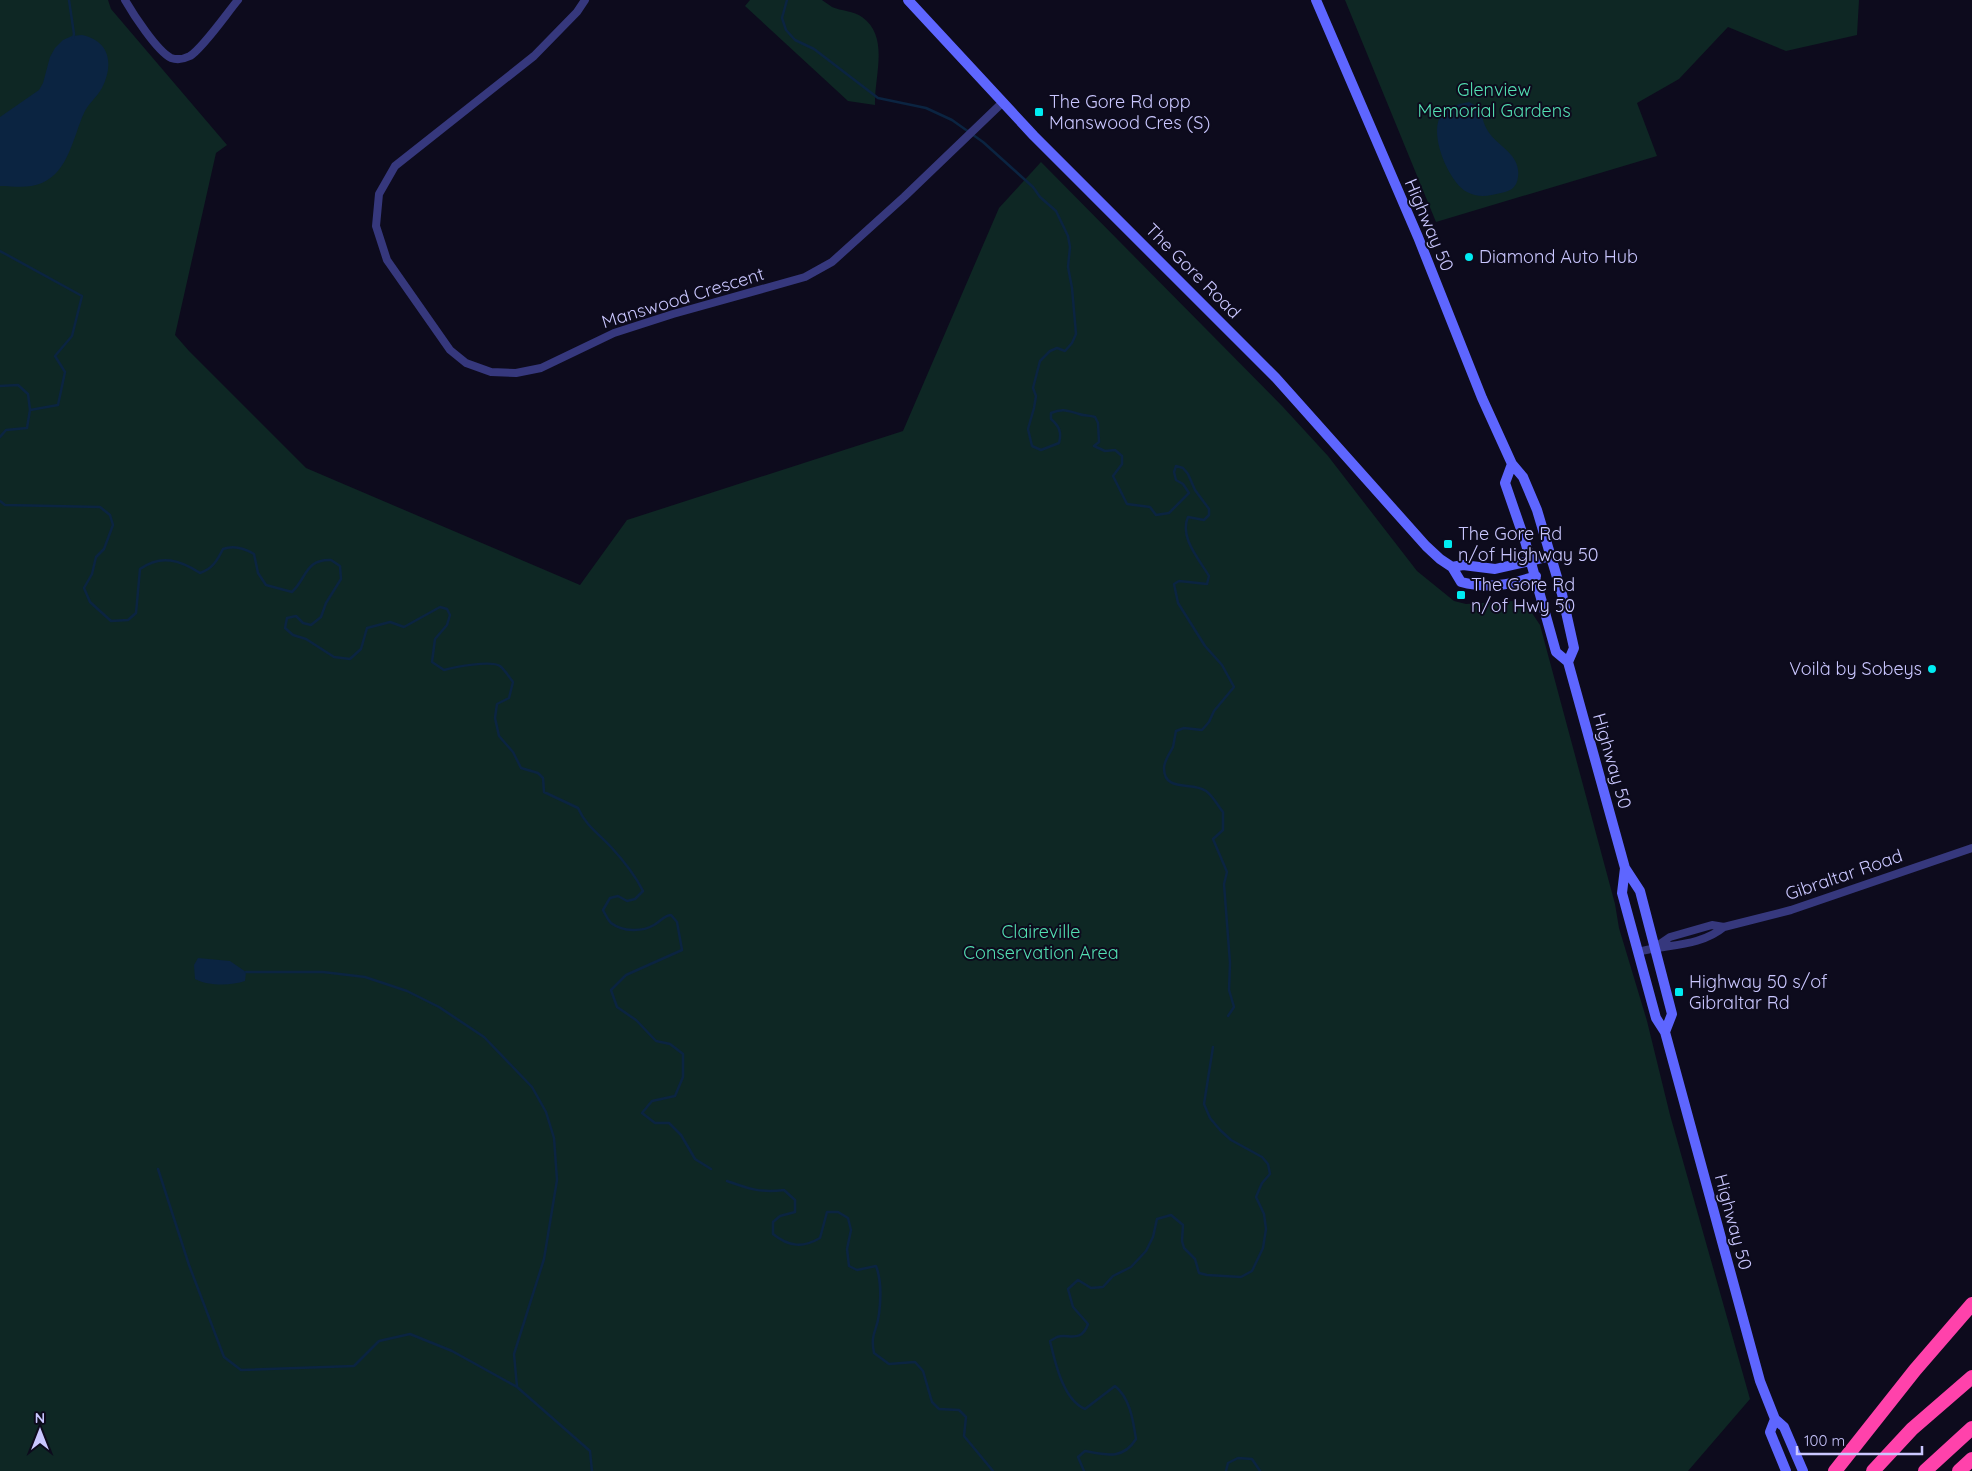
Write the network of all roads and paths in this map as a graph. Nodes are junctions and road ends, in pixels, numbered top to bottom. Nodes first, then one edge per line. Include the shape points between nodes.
1 (125, 0) edge
2 (238, 0) edge
3 (584, 0) edge
4 (908, 0) edge
5 (1316, 0) edge
6 (1003, 102) junction
7 (1512, 464) junction
8 (1551, 556) junction
9 (1531, 561) junction
10 (1452, 566) junction
11 (1536, 576) junction
12 (1568, 662) junction
13 (1972, 848) edge
14 (1626, 868) junction
15 (1654, 948) junction
16 (1638, 952) junction
17 (1665, 1032) junction
18 (1972, 1304) edge
19 (1972, 1377) edge
20 (1775, 1419) junction
21 (1972, 1428) edge
22 (1972, 1459) edge
23 (1802, 1468) edge
24 (1786, 1471) edge
25 (1835, 1471) edge
26 (1873, 1471) edge
27 (1925, 1471) edge
28 (1959, 1471) edge

1 - 2 street via 165,53 177,59 184,59 195,52
3 - 6 street, Manswood Crescent via 577,12 534,56 395,166 379,194 376,226 387,260 450,350 466,363 491,372 541,368 614,333 805,277 832,262
4 - 6 main road, The Gore Road
5 - 7 main road, Highway 50
6 - 10 main road, The Gore Road via 1276,378 1426,546
7 - 8 main road, Highway 50 via 1523,477 1537,510
7 - 9 main road, Highway 50 via 1505,483
8 - 9 main road
8 - 12 main road, Highway 50 via 1574,648
9 - 10 main road via 1495,569
9 - 11 main road, Highway 50
10 - 11 main road, The Gore Road via 1460,582 1480,586 1506,585
11 - 12 main road, Highway 50 via 1556,652
12 - 14 main road, Highway 50
13 - 15 street, Gibraltar Road via 1800,907 1670,937
14 - 15 main road, Highway 50 via 1640,891
14 - 16 main road, Highway 50 via 1622,893
15 - 16 street, Gibraltar Road
15 - 17 main road, Highway 50 via 1672,1014
16 - 17 main road, Highway 50 via 1656,1018
17 - 20 main road, Highway 50 via 1760,1381
18 - 25 highway
19 - 26 highway via 1912,1429
20 - 23 main road, Highway 50 via 1784,1427
20 - 24 main road, Highway 50 via 1770,1432
21 - 27 highway
22 - 28 highway

